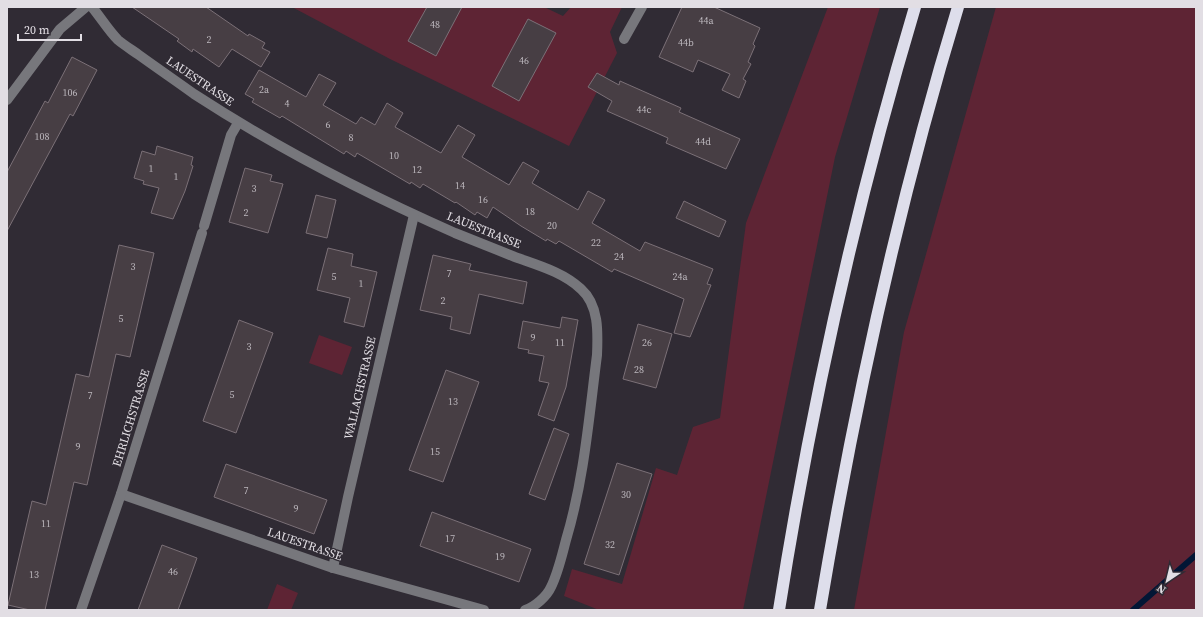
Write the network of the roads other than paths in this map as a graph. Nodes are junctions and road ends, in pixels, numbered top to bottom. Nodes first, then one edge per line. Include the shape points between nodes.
1 (86, 7) edge
2 (92, 7) edge
3 (642, 7) edge
4 (915, 7) edge
5 (958, 7) edge
6 (624, 39) dead end
7 (7, 100) edge
8 (238, 123) junction
9 (414, 215) junction
10 (121, 494) junction
11 (333, 568) junction
12 (81, 610) edge
13 (484, 610) edge
14 (524, 610) edge
15 (779, 610) edge
16 (820, 610) edge

1 - 7 street via 60,29
2 - 8 street, LAUESTRASSE via 118,40
3 - 6 street
4 - 15 highway via 876,147 828,346 791,533
5 - 16 highway via 937,76 869,348
8 - 9 street, LAUESTRASSE via 283,149
8 - 10 street, EHRLICHSTRASSE via 231,136
9 - 11 street, WALLACHSTRASSE
9 - 14 street, LAUESTRASSE via 569,279 582,289 591,302 596,318 597,355 580,482 568,533 551,587 543,598
10 - 11 street, LAUESTRASSE
10 - 12 street, EHRLICHSTRASSE
11 - 13 street, LAUESTRASSE

